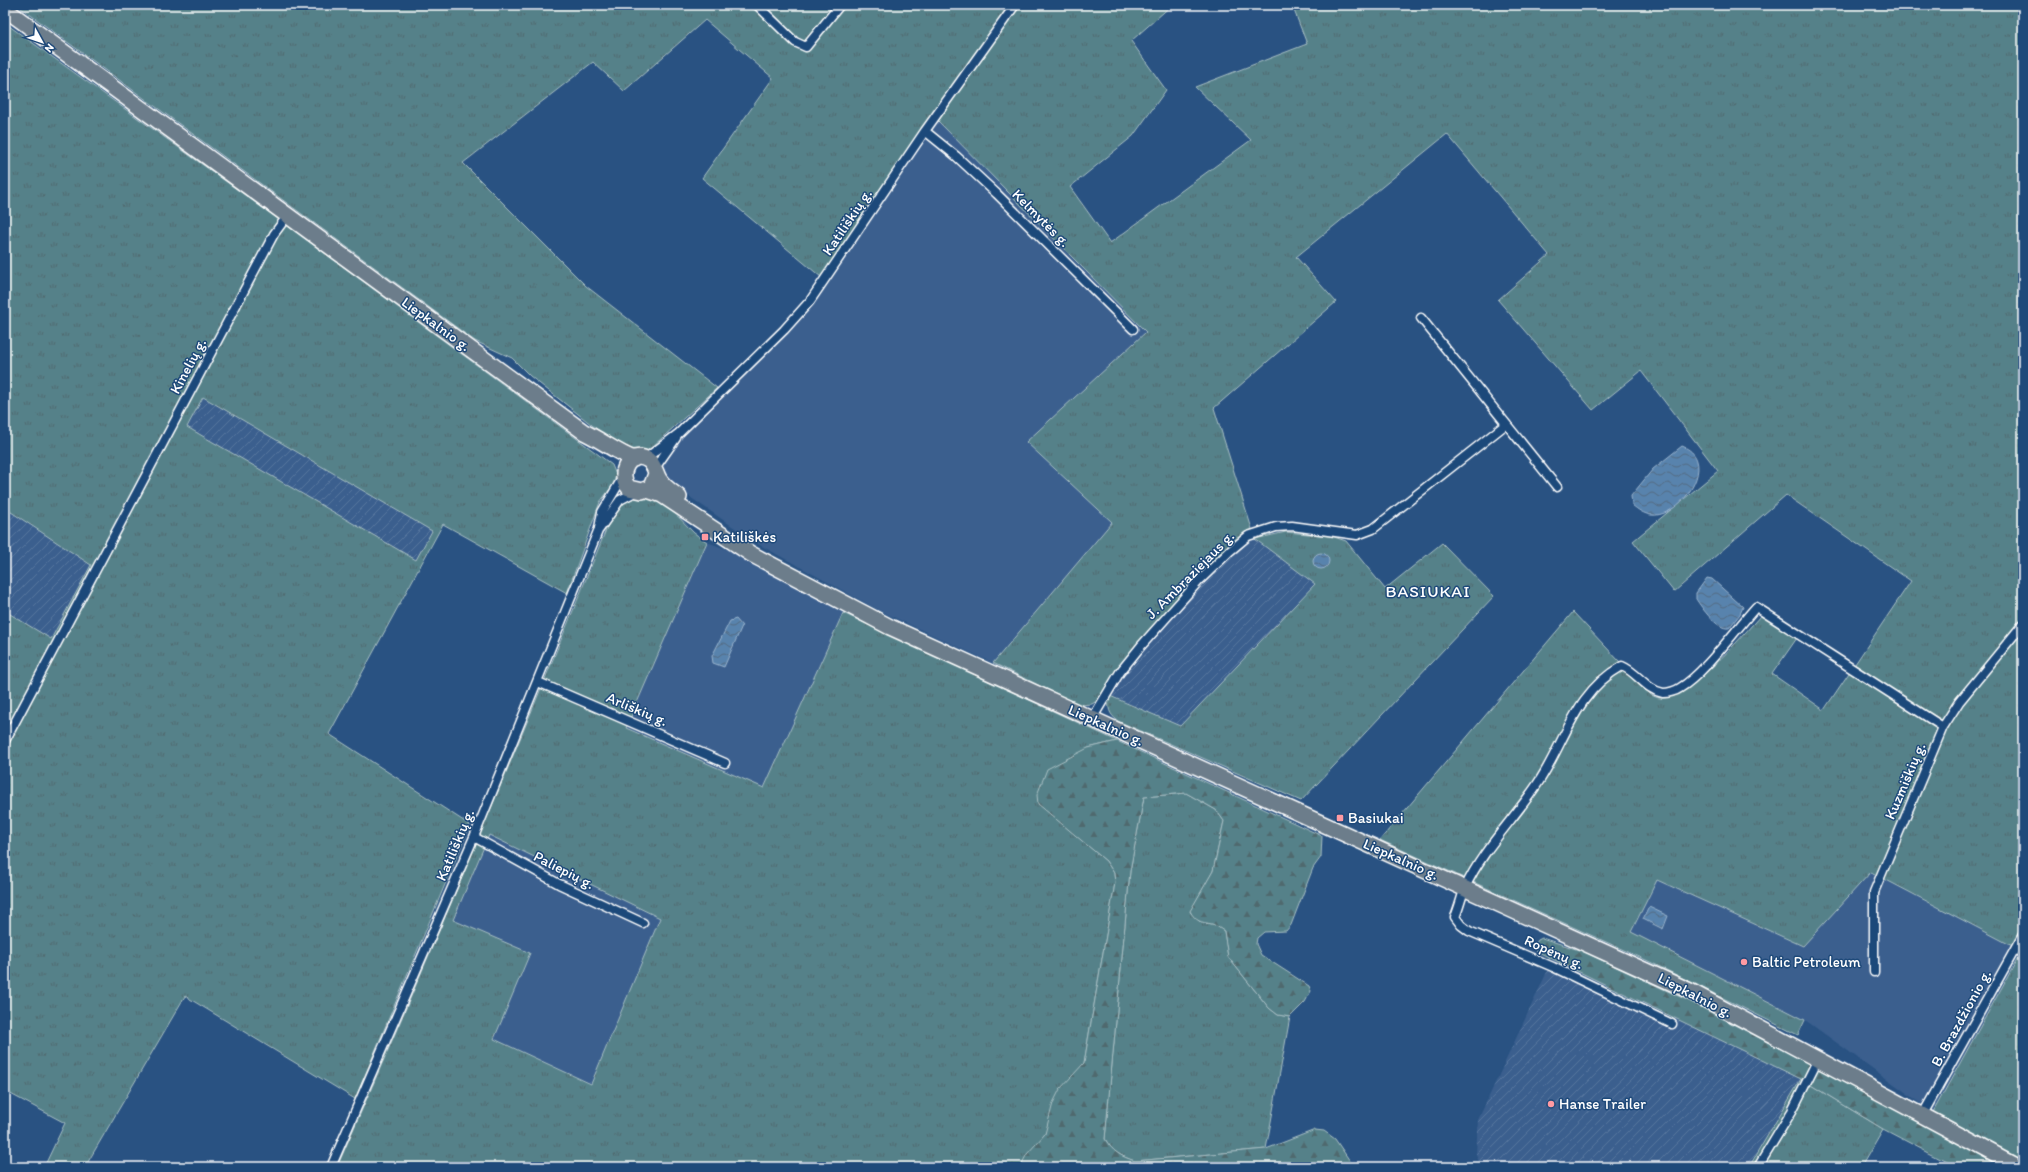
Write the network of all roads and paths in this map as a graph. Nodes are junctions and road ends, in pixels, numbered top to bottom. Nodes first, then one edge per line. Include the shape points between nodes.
1 (757, 5) edge
2 (840, 5) edge
3 (1015, 5) edge
4 (5, 9) edge
5 (925, 131) junction
6 (288, 215) junction
7 (1421, 318) dead end
8 (1133, 329) dead end
9 (1505, 425) junction
10 (584, 432) junction
11 (678, 434) junction
12 (647, 465) junction
13 (623, 474) junction
14 (1557, 487) dead end
15 (642, 490) junction
16 (598, 531) junction
17 (776, 566) junction
18 (2023, 624) edge
19 (538, 682) junction
20 (1092, 719) junction
21 (1943, 727) junction
22 (5, 741) edge
23 (725, 763) dead end
24 (474, 838) junction
25 (1465, 888) junction
26 (643, 923) dead end
27 (2023, 935) edge
28 (1874, 972) dead end
29 (1672, 1024) dead end
30 (1818, 1059) junction
31 (1923, 1114) junction
32 (331, 1167) edge
33 (1758, 1167) edge
34 (2019, 1167) edge

1 - 2 street via 795,42 806,47
3 - 5 street, Katiliškių g.
4 - 6 highway, Liepkalnio g.
5 - 8 street, Kelmytės g. via 997,194
5 - 11 street, Katiliškių g. via 810,301
6 - 10 highway, Liepkalnio g.
6 - 22 street, Kinelių g. via 274,234
7 - 9 street
9 - 14 street
9 - 20 street, J. Ambraziejaus g. via 1373,529 1364,533 1357,535 1292,526 1276,527 1248,536 1198,582 1140,646 1120,672
10 - 12 highway, Liepkalnio g.
10 - 13 highway, Liepkalnio g. via 592,443 614,460
11 - 12 street, Katiliškių g.
11 - 12 street, Katiliškių g.
12 - 13 highway via 627,464
12 - 15 highway via 654,483
12 - 17 highway, Liepkalnio g. via 672,492 764,554
13 - 15 highway, Liepkalnio g. via 629,488
13 - 16 street, Katiliškių g. via 602,512
15 - 16 street, Katiliškių g. via 620,500
15 - 17 highway, Liepkalnio g. via 662,495 751,554
16 - 19 street, Katiliškių g.
17 - 20 highway, Liepkalnio g. via 890,627
18 - 21 street, Kuzmiškių g. via 1959,702
19 - 23 street, Arliškių g.
19 - 24 street, Katiliškių g.
20 - 25 highway, Liepkalnio g.
21 - 25 street via 1756,606 1700,671 1680,688 1663,693 1622,666 1591,691 1570,722 1551,763 1481,860
21 - 28 street, Kuzmiškių g. via 1874,892
24 - 26 street, Paliepių g. via 559,884
24 - 32 street, Katiliškių g.
25 - 29 street, Ropėnų g. via 1455,917 1469,931 1553,967
25 - 30 highway, Liepkalnio g. via 1690,991
27 - 31 street, B. Brazdžionio g.
30 - 31 highway, Liepkalnio g.
30 - 33 street via 1792,1111
31 - 34 highway, Liepkalnio g.

